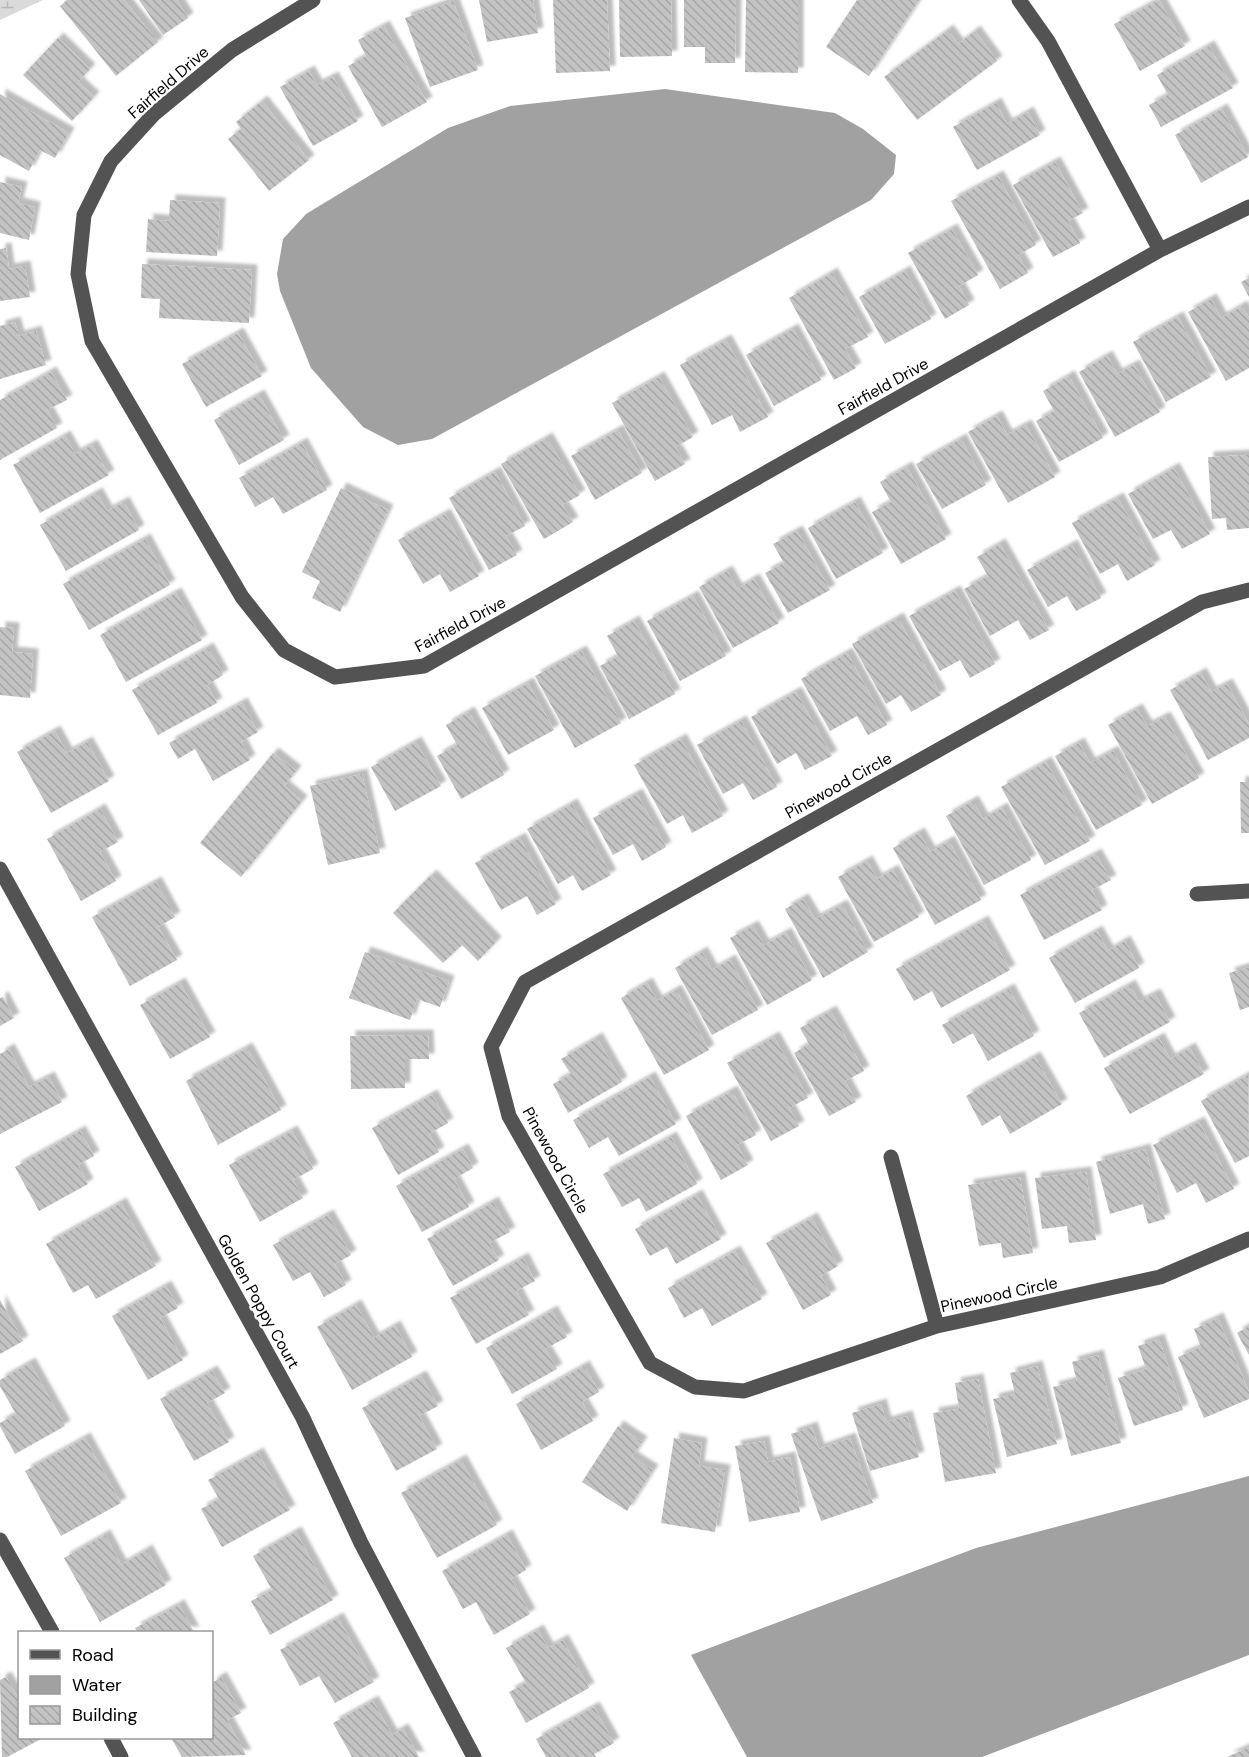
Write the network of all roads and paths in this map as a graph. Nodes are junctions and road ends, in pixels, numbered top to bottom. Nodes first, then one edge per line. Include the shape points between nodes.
1 (313, 0) edge
2 (1019, 0) edge
3 (1249, 207) edge
4 (1160, 250) junction
5 (1249, 590) edge
6 (0, 869) edge
7 (1249, 891) edge
8 (1197, 894) dead end
9 (891, 1157) dead end
10 (1249, 1239) edge
11 (937, 1326) junction
12 (0, 1540) edge
13 (51, 1631) edge
14 (112, 1739) edge
15 (122, 1757) edge
16 (474, 1757) edge

1 - 4 street, Fairfield Drive via 232,50 154,114 111,161 84,215 78,274 92,341 242,597 284,650 335,676 424,666
2 - 4 street via 1048,41
3 - 4 street, Fairfield Drive
5 - 11 street, Pinewood Circle via 1202,602 525,982 491,1047 509,1116 650,1363 696,1387 744,1391
6 - 16 street, Golden Poppy Court via 302,1416 362,1543
7 - 8 street
9 - 11 street
10 - 11 street, Pinewood Circle via 1160,1277
12 - 13 street
14 - 15 street

